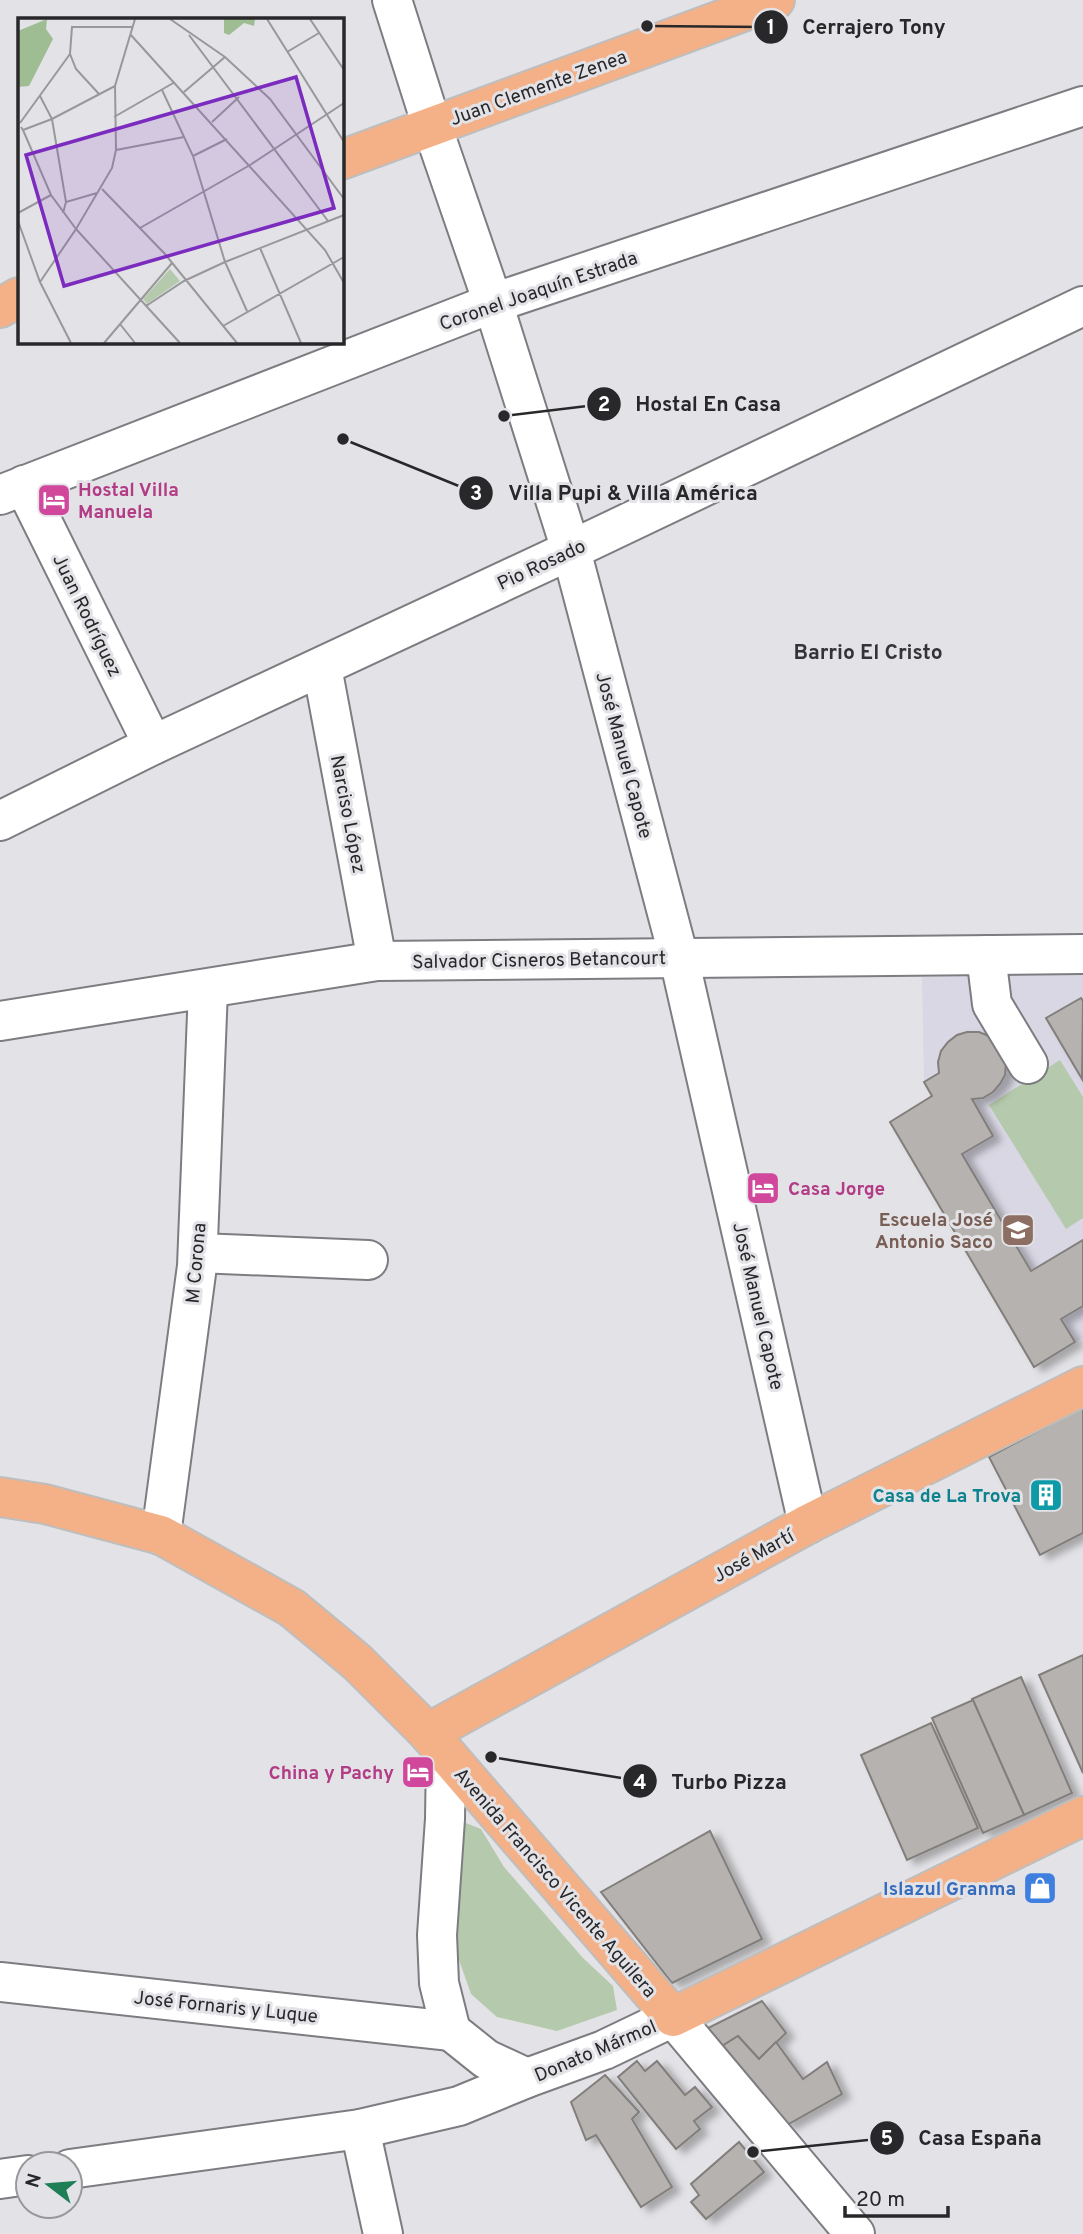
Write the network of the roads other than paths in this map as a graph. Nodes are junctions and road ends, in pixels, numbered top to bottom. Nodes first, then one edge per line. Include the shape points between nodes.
1 (392, 0) edge
2 (775, 0) edge
3 (1083, 106) edge
4 (432, 126) junction
5 (343, 159) edge
6 (18, 298) edge
7 (493, 303) junction
8 (1083, 306) edge
9 (0, 308) edge
10 (12, 490) edge
11 (571, 550) junction
12 (322, 667) junction
13 (153, 745) junction
14 (0, 821) edge
15 (1083, 954) edge
16 (986, 955) junction
17 (679, 958) junction
18 (377, 961) junction
19 (208, 989) junction
20 (0, 1021) edge
21 (1028, 1064) dead end
22 (198, 1253) junction
23 (368, 1260) dead end
24 (1083, 1386) edge
25 (0, 1497) edge
26 (808, 1524) junction
27 (161, 1535) junction
28 (437, 1744) junction
29 (1083, 1816) edge
30 (0, 1982) edge
31 (673, 2017) junction
32 (451, 2031) junction
33 (527, 2078) junction
34 (360, 2129) junction
35 (84, 2167) edge
36 (383, 2234) edge
37 (855, 2234) edge

1 - 4 street, José Manuel Capote
2 - 4 main road, Juan Clemente Zenea
3 - 7 street, Coronel Joaquín Estrada
4 - 5 main road, Juan Clemente Zenea
4 - 7 street, José Manuel Capote
6 - 9 main road
7 - 10 street, Coronel Joaquín Estrada
7 - 11 street, José Manuel Capote
8 - 11 street, Pio Rosado
10 - 13 street, Juan Rodríguez
11 - 12 street, Pio Rosado
11 - 17 street, José Manuel Capote
12 - 13 street, Pio Rosado
12 - 18 street, Narciso López
13 - 14 street, Pio Rosado
15 - 16 street, Salvador Cisneros Betancourt
16 - 17 street, Salvador Cisneros Betancourt
16 - 21 street via 992,1004
17 - 18 street, Salvador Cisneros Betancourt
17 - 26 street, José Manuel Capote
18 - 19 street, Salvador Cisneros Betancourt
19 - 20 street, Salvador Cisneros Betancourt
19 - 22 street, M Corona
22 - 23 street
22 - 27 street, M Corona
24 - 26 main road, José Martí
25 - 27 main road, Avenida Francisco Vicente Aguilera via 45,1504
26 - 28 main road, José Martí
27 - 28 main road, Avenida Francisco Vicente Aguilera via 292,1608 357,1662
28 - 31 main road, Avenida Francisco Vicente Aguilera
28 - 32 street, Avenida Francisco Vicente Aguilera via 445,1819 437,1935 439,1983
29 - 31 main road, Donato Mármol
30 - 32 street, José Fornaris y Luque
31 - 33 street, Donato Mármol via 604,2050
31 - 37 street, Avenida Francisco Vicente Aguilera
32 - 33 street via 486,2059
33 - 34 street, Donato Mármol via 459,2106
34 - 35 street, Donato Mármol
34 - 36 street

